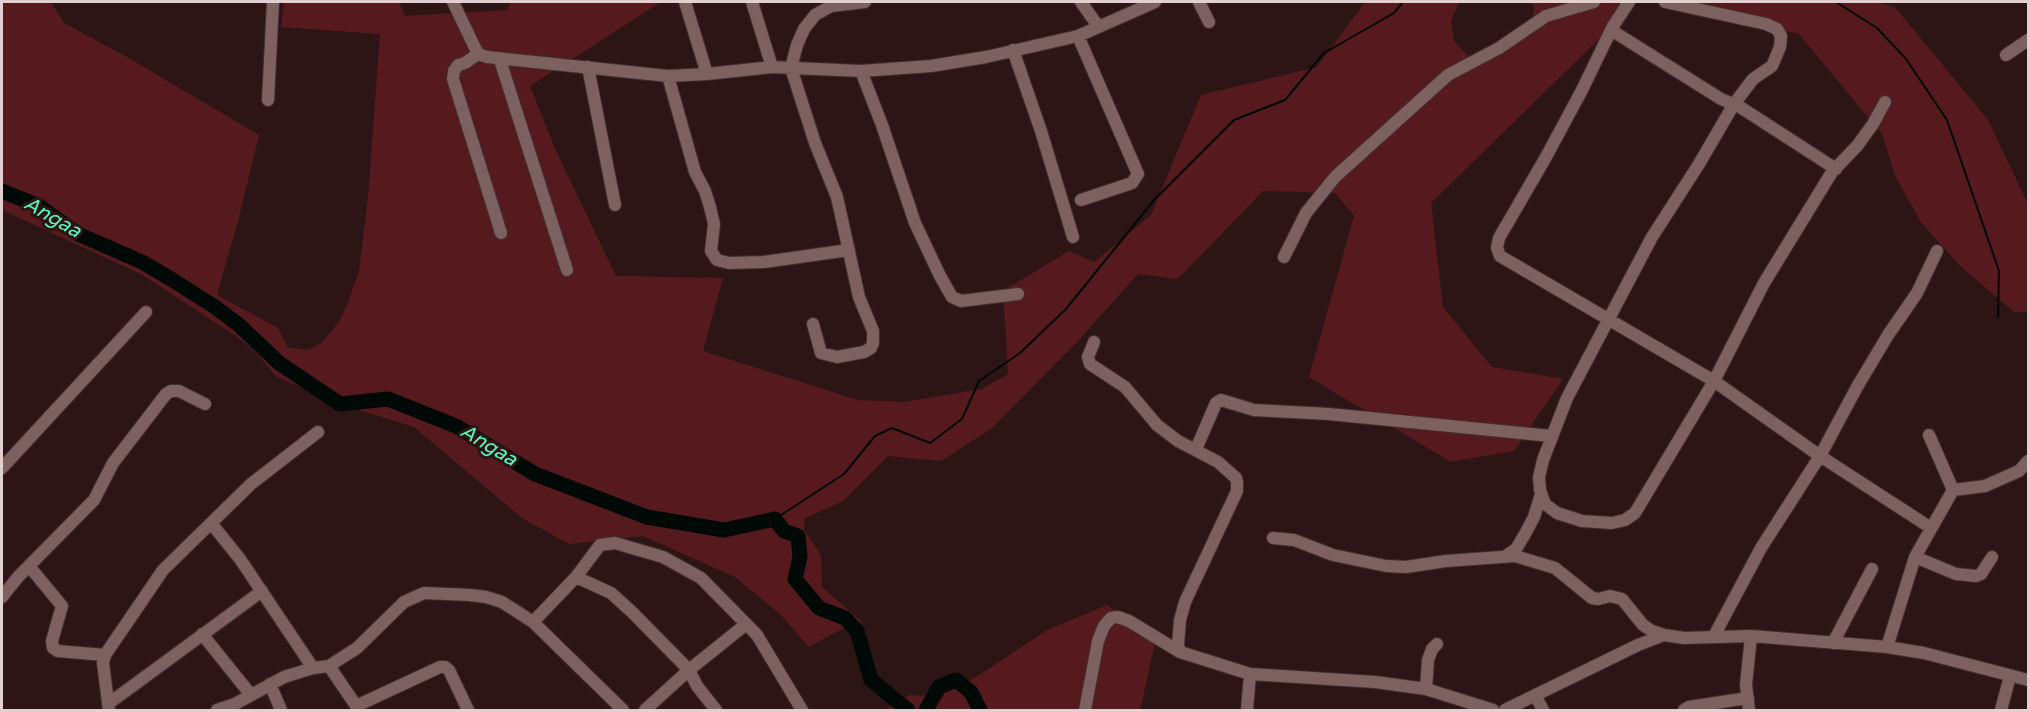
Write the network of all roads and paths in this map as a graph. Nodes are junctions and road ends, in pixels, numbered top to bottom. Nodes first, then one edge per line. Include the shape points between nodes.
1 (273, 2) edge
2 (453, 2) edge
3 (685, 2) edge
4 (752, 2) edge
5 (865, 2) edge
6 (1081, 2) edge
7 (1155, 2) edge
8 (1198, 2) edge
9 (1594, 2) edge
10 (1629, 2) edge
11 (1665, 2) edge
12 (830, 4) edge
13 (1209, 22) dead end
14 (1098, 26) junction
15 (1611, 30) junction
16 (1078, 36) junction
17 (2028, 40) edge
18 (1013, 50) junction
19 (478, 54) junction
20 (2006, 55) dead end
21 (500, 60) junction
22 (588, 67) junction
23 (772, 67) junction
24 (791, 68) junction
25 (861, 71) junction
26 (707, 74) junction
27 (668, 76) junction
28 (268, 100) dead end
29 (1885, 102) dead end
30 (1734, 104) junction
31 (1836, 169) junction
32 (1081, 200) dead end
33 (615, 205) dead end
34 (501, 233) dead end
35 (1073, 237) dead end
36 (849, 250) junction
37 (1937, 250) dead end
38 (1284, 257) dead end
39 (567, 270) dead end
40 (1018, 294) dead end
41 (146, 312) dead end
42 (1609, 318) junction
43 (813, 324) dead end
44 (1094, 342) dead end
45 (1714, 381) junction
46 (205, 404) dead end
47 (318, 432) dead end
48 (1929, 435) dead end
49 (1551, 436) junction
50 (1196, 449) junction
51 (1820, 456) junction
52 (2028, 461) edge
53 (2, 468) edge
54 (1953, 490) junction
55 (1541, 494) junction
56 (211, 523) junction
57 (1931, 528) junction
58 (1273, 538) dead end
59 (1506, 556) junction
60 (1915, 557) junction
61 (1992, 557) dead end
62 (29, 566) junction
63 (1872, 568) dead end
64 (576, 577) junction
65 (262, 591) junction
66 (2, 597) edge
67 (533, 622) junction
68 (745, 625) junction
69 (202, 634) junction
70 (1664, 635) junction
71 (1714, 636) junction
72 (1751, 636) junction
73 (1833, 643) junction
74 (1437, 644) dead end
75 (1887, 646) junction
76 (1180, 652) junction
77 (105, 655) junction
78 (329, 666) junction
79 (313, 668) junction
80 (689, 669) junction
81 (1250, 674) junction
82 (2010, 676) junction
83 (2028, 680) edge
84 (270, 684) junction
85 (1426, 689) junction
86 (251, 695) junction
87 (1535, 695) junction
88 (1749, 704) edge
89 (108, 707) edge
90 (357, 708) edge
91 (217, 711) edge
92 (281, 711) edge
93 (468, 711) edge
94 (623, 711) edge
95 (645, 711) edge
96 (716, 711) edge
97 (802, 711) edge
98 (1085, 711) edge
99 (1247, 711) edge
100 (1493, 711) edge
101 (1505, 711) edge
102 (1543, 711) edge
103 (1684, 711) edge
104 (2001, 711) edge

1 - 28 street
2 - 19 street
3 - 26 street
4 - 23 street
5 - 12 street
6 - 14 street
7 - 14 street
8 - 13 street
9 - 38 street via 1546,16 1499,48 1448,75 1335,177 1306,213
10 - 15 street
11 - 30 street via 1777,29 1780,47 1772,66 1753,79
12 - 24 street via 804,29
14 - 16 street
15 - 30 street
15 - 42 street via 1497,248 1500,256
16 - 18 street
16 - 32 street via 1138,174 1132,183
17 - 20 street
18 - 25 street via 931,66
18 - 35 street
19 - 21 street
19 - 34 street via 458,65 453,79
21 - 22 street
21 - 39 street
22 - 27 street
22 - 33 street
23 - 24 street
23 - 26 street
24 - 25 street
24 - 36 street via 837,197
25 - 40 street via 915,223 952,297 962,301
26 - 27 street
27 - 36 street via 714,224 711,251 717,260 764,262
29 - 31 street via 1857,146
30 - 31 street
30 - 42 street via 1652,237
31 - 45 street via 1764,283
36 - 43 street via 859,297 873,331 871,348 837,357 821,353
37 - 51 street via 1917,293 1857,387
41 - 53 street
42 - 45 street
42 - 49 street
44 - 50 street via 1088,357 1090,364 1125,387 1157,424 1178,441
45 - 51 street
45 - 55 street via 1635,513 1625,520 1582,521 1557,513 1545,504
46 - 62 street via 179,391 166,394 113,463 94,500
47 - 56 street via 251,484
48 - 54 street
49 - 50 street via 1254,410 1221,400 1216,403
49 - 55 street via 1539,477
50 - 76 street via 1236,478 1237,491 1185,602 1180,620
51 - 57 street
51 - 71 street via 1761,548
52 - 54 street via 2019,471 1985,486
54 - 57 street
55 - 59 street via 1525,534
56 - 65 street
56 - 77 street via 163,570
57 - 60 street
58 - 59 street via 1308,543 1333,555 1386,566
59 - 70 street via 1555,568 1592,598 1622,599 1643,625
60 - 61 street via 1956,574 1976,576
60 - 75 street
62 - 66 street
62 - 77 street via 62,606 53,648
63 - 73 street
64 - 67 street
64 - 68 street via 600,545 615,543 663,557 701,578
64 - 80 street via 611,593
65 - 69 street
65 - 79 street
67 - 78 street via 494,599 424,593 404,602 357,648
67 - 94 street
68 - 80 street
68 - 97 street via 757,635
69 - 86 street
69 - 89 street
70 - 71 street
70 - 87 street
71 - 72 street
72 - 73 street
72 - 88 street via 1746,685
73 - 75 street
74 - 85 street via 1428,660
75 - 82 street
76 - 81 street
76 - 98 street via 1129,621 1111,618 1098,641
77 - 89 street
78 - 79 street
78 - 90 street
79 - 84 street
80 - 95 street
80 - 96 street
81 - 85 street
81 - 99 street
82 - 83 street
82 - 104 street
84 - 86 street
84 - 92 street
85 - 100 street
86 - 91 street
87 - 101 street
87 - 102 street
88 - 103 street via 1689,707
90 - 93 street via 445,667

